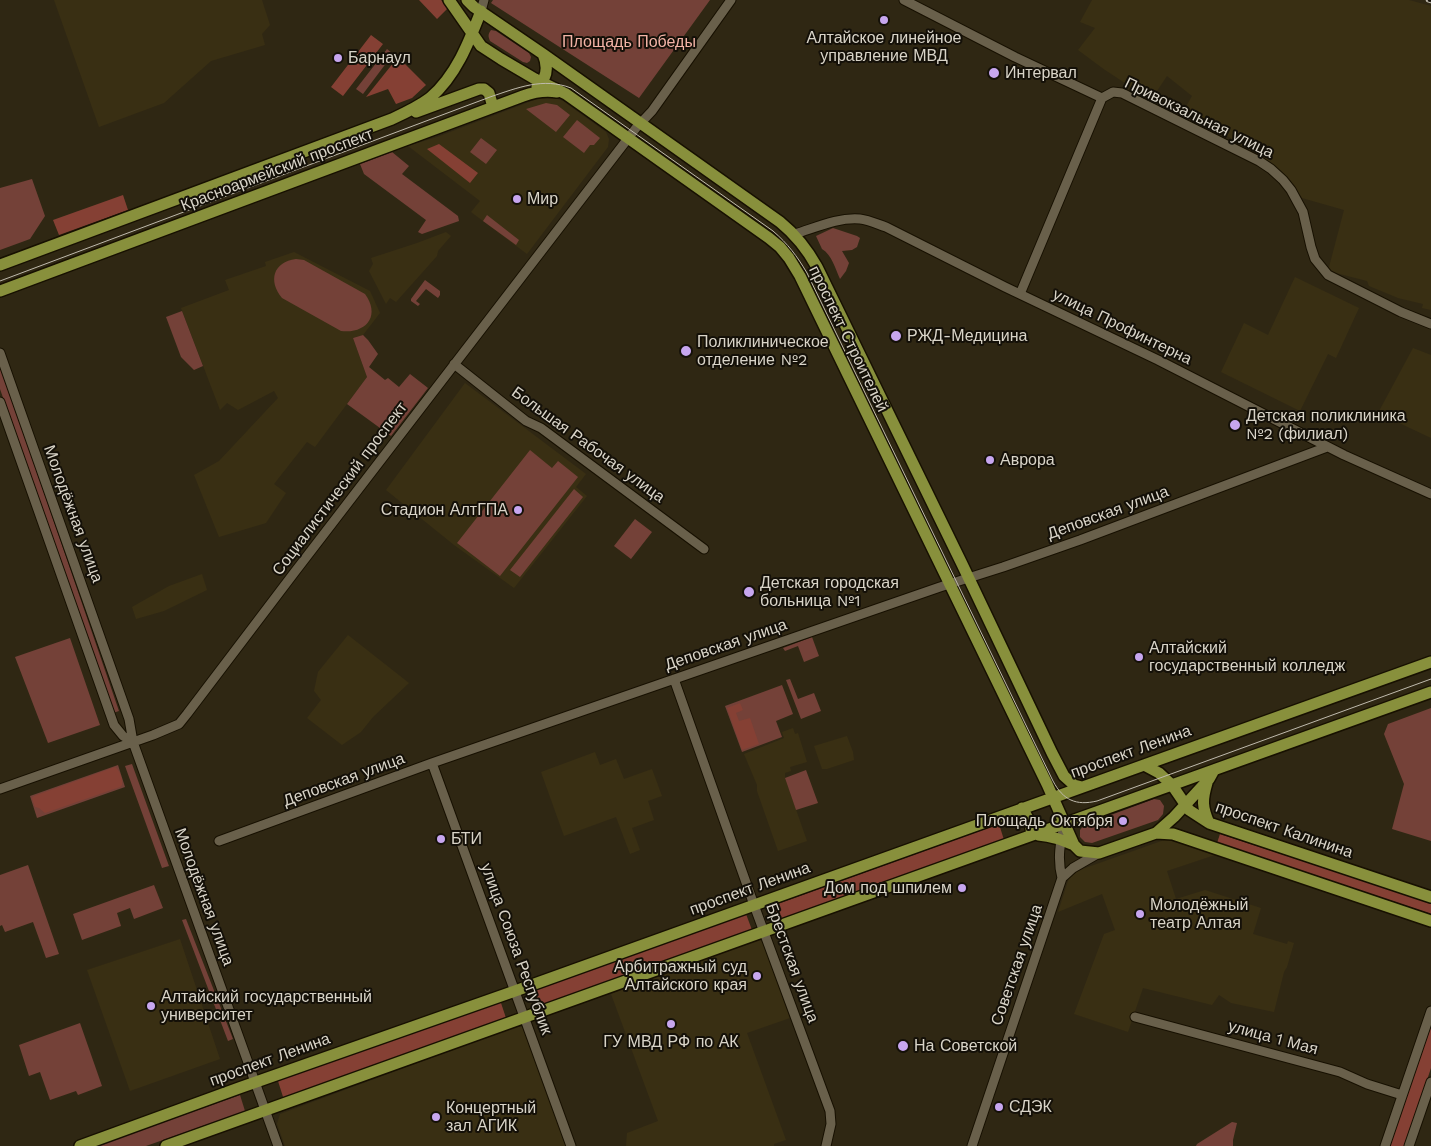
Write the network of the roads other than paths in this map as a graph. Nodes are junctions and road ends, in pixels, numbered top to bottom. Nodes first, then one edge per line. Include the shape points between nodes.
1 (449, 0) edge
2 (467, 0) edge
3 (731, 0) edge
4 (904, 0) edge
5 (483, 6) edge
6 (472, 34) junction
7 (543, 54) junction
8 (542, 82) junction
9 (566, 94) junction
10 (522, 96) junction
11 (1102, 98) junction
12 (494, 107) junction
13 (392, 119) junction
14 (641, 123) junction
15 (628, 138) junction
16 (795, 234) junction
17 (0, 265) edge
18 (0, 291) edge
19 (1020, 294) junction
20 (1431, 324) edge
21 (0, 353) edge
22 (454, 364) junction
23 (867, 370) junction
24 (850, 379) junction
25 (0, 402) edge
26 (1327, 447) junction
27 (1431, 494) edge
28 (704, 549) dead end
29 (968, 578) junction
30 (950, 584) junction
31 (1431, 662) edge
32 (674, 679) junction
33 (1431, 692) edge
34 (133, 742) junction
35 (432, 763) junction
36 (1144, 765) junction
37 (1211, 774) junction
38 (1172, 785) junction
39 (1082, 787) junction
40 (0, 789) edge
41 (1052, 798) junction
42 (1185, 806) junction
43 (1022, 808) junction
44 (1065, 823) junction
45 (1209, 823) junction
46 (1156, 833) junction
47 (1032, 835) junction
48 (1061, 839) junction
49 (219, 841) dead end
50 (1201, 843) junction
51 (1074, 845) junction
52 (1099, 853) junction
53 (1062, 878) junction
54 (1431, 897) edge
55 (754, 905) junction
56 (1431, 921) edge
57 (764, 932) junction
58 (515, 991) junction
59 (1431, 1011) edge
60 (1135, 1016) dead end
61 (525, 1018) junction
62 (255, 1082) junction
63 (1431, 1082) edge
64 (1402, 1095) junction
65 (265, 1111) junction
66 (80, 1146) edge
67 (166, 1146) edge
68 (278, 1146) edge
69 (571, 1146) edge
70 (826, 1146) edge
71 (972, 1146) edge
72 (1385, 1146) edge
73 (1409, 1146) edge

1 - 6 main road, проспект Строителей
2 - 5 main road, проспект Строителей
3 - 14 street
4 - 11 street, Привокзальная улица
5 - 6 main road, Красноармейский проспект
5 - 7 main road, проспект Строителей
6 - 8 main road, проспект Строителей via 481,46 501,60
6 - 13 main road, Красноармейский проспект via 453,71 430,98
7 - 8 main road via 546,70
7 - 14 main road, проспект Строителей
8 - 9 main road, проспект Строителей
8 - 10 main road
9 - 10 main road, Красноармейский проспект via 547,91
9 - 15 main road, проспект Строителей
10 - 12 main road, Красноармейский проспект
11 - 19 street
11 - 20 street, Привокзальная улица via 1113,92 1122,94 1271,169 1291,190 1303,212 1315,259 1328,275
12 - 13 main road via 487,90 479,89
12 - 18 main road, Красноармейский проспект
13 - 17 main road, Красноармейский проспект
14 - 15 street, Социалистический проспект
14 - 16 main road, проспект Строителей
15 - 22 street, Социалистический проспект
15 - 24 main road, проспект Строителей via 780,247 800,276
16 - 19 street, улица Профинтерна via 841,220 861,219 886,227
16 - 23 main road, проспект Строителей via 814,260
19 - 26 street, улица Профинтерна
21 - 34 street, Молодёжная улица via 130,719
22 - 28 street, Большая Рабочая улица via 526,421 541,428
22 - 34 street, Социалистический проспект via 187,714 178,724
23 - 24 main road
23 - 29 main road, проспект Строителей
24 - 30 main road, проспект Строителей
25 - 34 street, Молодёжная улица via 114,724 123,736
26 - 27 street, улица Профинтерна
26 - 29 street, Деповская улица via 1080,540
29 - 30 street, Деповская улица
29 - 39 main road, проспект Строителей via 1064,776
30 - 32 street, Деповская улица
30 - 41 main road, проспект Строителей
31 - 36 main road, проспект Ленина
32 - 35 street, Деповская улица
32 - 55 street, Брестская улица
33 - 37 main road
34 - 40 street, Социалистический проспект
34 - 62 street, Молодёжная улица
35 - 49 street, Деповская улица
35 - 58 street, улица Союза Республик
36 - 38 main road, проспект Калинина
36 - 39 main road, проспект Ленина
37 - 38 main road
37 - 42 main road
37 - 45 main road via 1203,799
38 - 42 main road, проспект Калинина
38 - 44 main road
39 - 41 main road, проспект Ленина
41 - 43 main road, проспект Ленина
41 - 44 main road, проспект Строителей
42 - 45 main road, проспект Калинина
42 - 46 main road
43 - 47 main road via 1030,822
43 - 55 main road, проспект Ленина
44 - 47 main road
44 - 48 street
44 - 51 main road
45 - 50 main road
45 - 54 main road, проспект Калинина
46 - 50 main road via 1173,834
46 - 52 main road
47 - 48 main road
47 - 57 main road
48 - 51 main road
48 - 53 street
50 - 56 main road
51 - 52 main road via 1080,850
52 - 53 street
53 - 71 street, Советская улица
55 - 57 street, Брестская улица
55 - 58 main road, проспект Ленина
57 - 61 main road
57 - 70 street, Брестская улица via 830,1111
58 - 61 street, улица Союза Республик
58 - 62 main road, проспект Ленина
59 - 64 street
60 - 64 street, улица 1 Мая via 1340,1072
61 - 65 main road
61 - 69 street, улица Союза Республик
62 - 65 street, Молодёжная улица
62 - 66 main road, проспект Ленина
63 - 73 street
64 - 72 street
65 - 67 main road
65 - 68 street, Молодёжная улица

